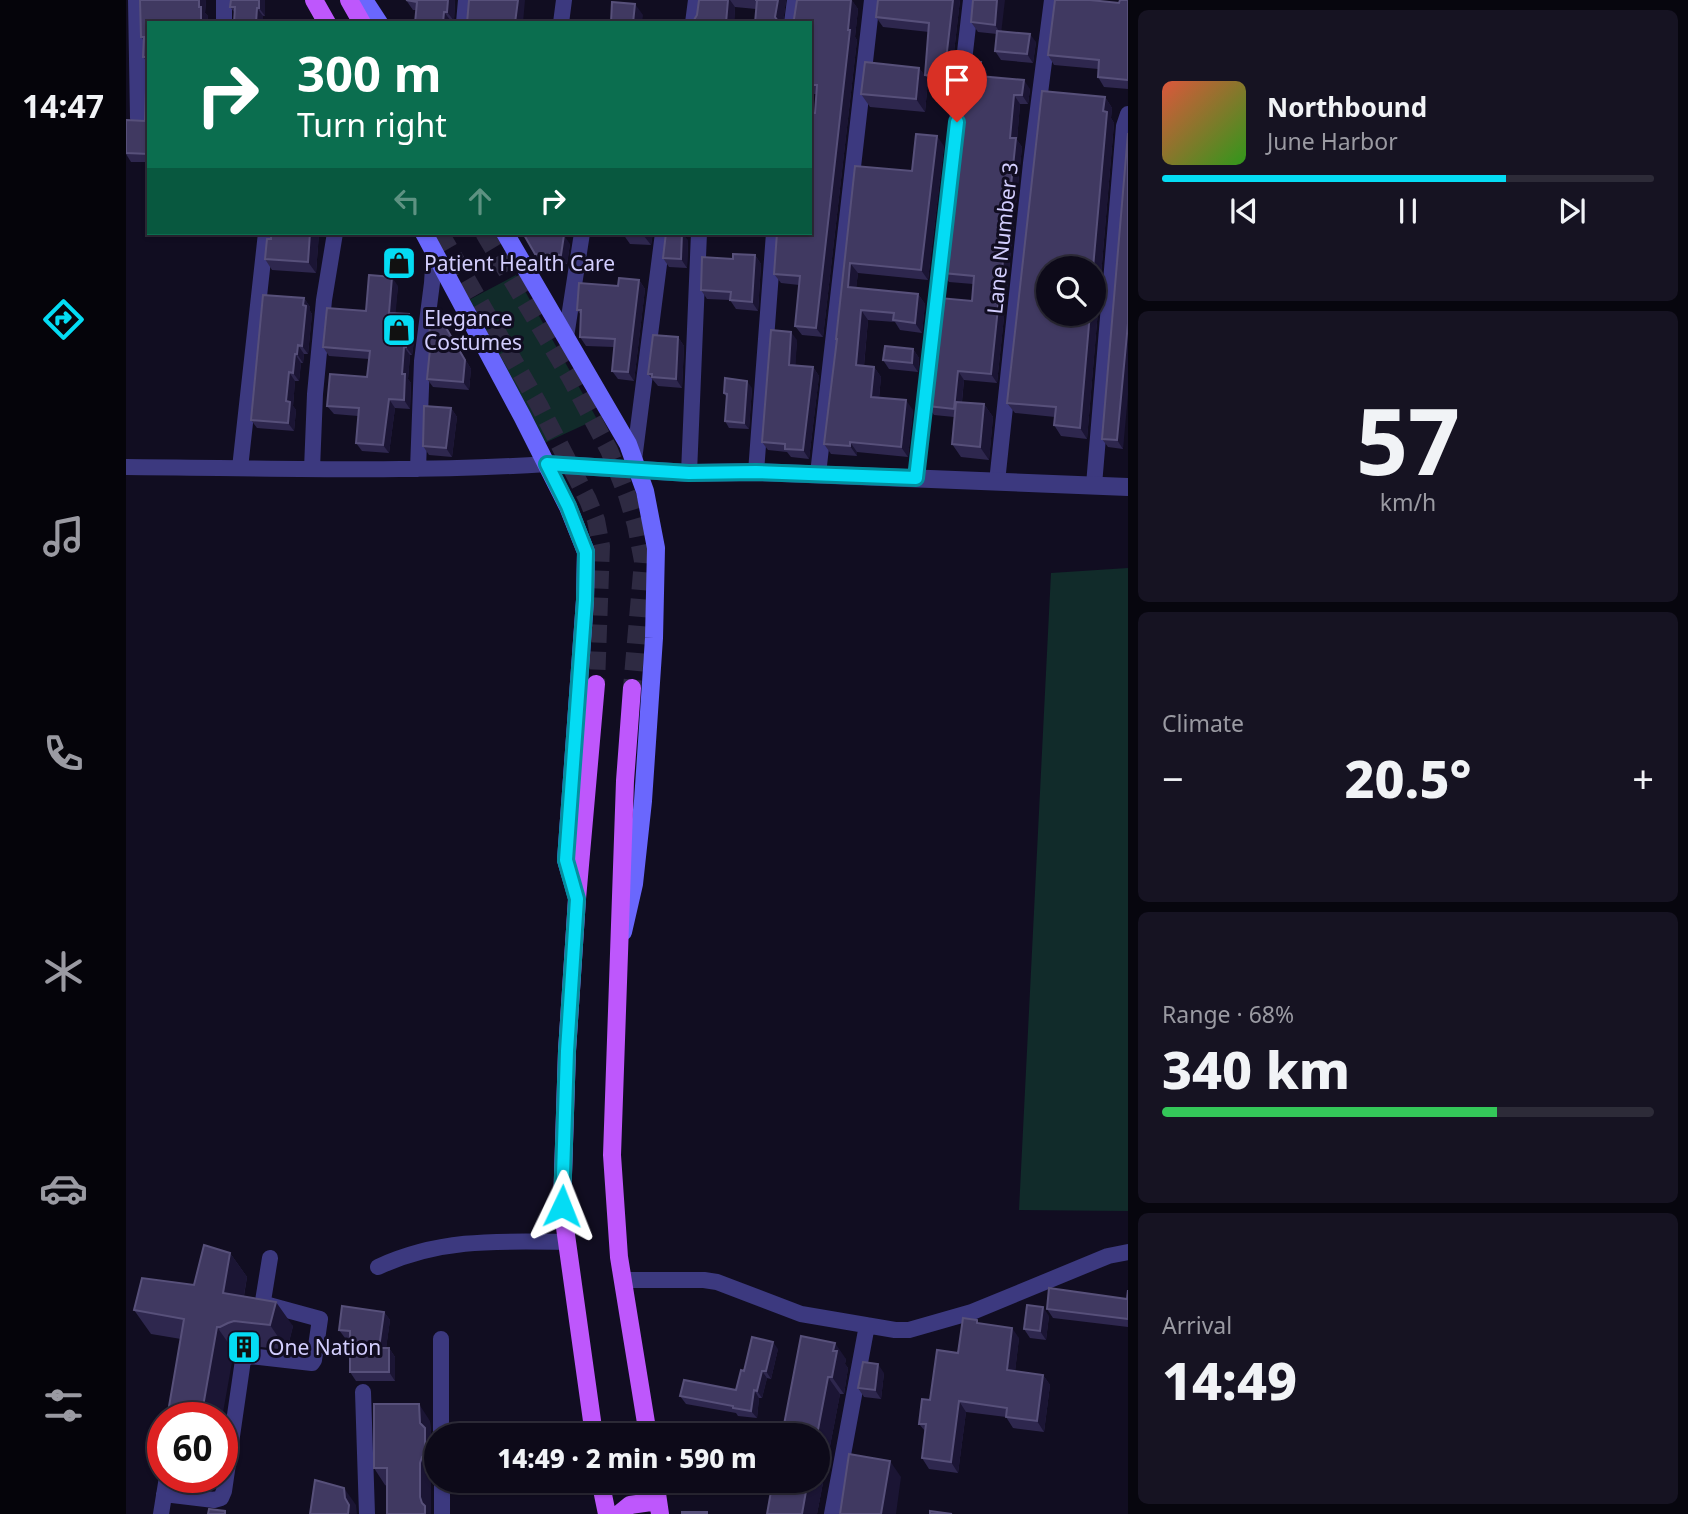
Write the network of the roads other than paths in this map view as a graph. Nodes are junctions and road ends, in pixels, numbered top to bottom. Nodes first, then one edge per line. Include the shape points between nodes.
1 (136, 0) edge
2 (224, 0) edge
3 (349, 0) edge
4 (364, 0) edge
5 (467, 0) edge
6 (564, 0) edge
7 (696, 0) edge
8 (795, 0) edge
9 (872, 0) edge
10 (971, 0) edge
11 (1052, 0) edge
12 (225, 21) edge
13 (361, 21) edge
14 (378, 21) edge
15 (464, 21) edge
16 (561, 21) edge
17 (692, 21) edge
18 (792, 21) edge
19 (1128, 114) edge
20 (137, 118) edge
21 (266, 235) edge
22 (335, 235) edge
23 (425, 235) edge
24 (506, 235) edge
25 (582, 235) edge
26 (663, 235) edge
27 (699, 235) edge
28 (775, 235) edge
29 (434, 252) junction
30 (566, 337) junction
31 (547, 464) junction
32 (636, 465) junction
33 (126, 467) edge
34 (240, 468) junction
35 (312, 469) junction
36 (418, 469) junction
37 (756, 472) junction
38 (689, 473) junction
39 (818, 474) junction
40 (916, 478) junction
41 (997, 482) junction
42 (1094, 485) junction
43 (1128, 486) edge
44 (596, 684) tunnel mouth
45 (632, 688) tunnel mouth
46 (577, 899) junction
47 (619, 947) junction
48 (567, 1242) junction
49 (1128, 1252) edge
50 (270, 1258) dead end
51 (378, 1267) dead end
52 (624, 1280) junction
53 (867, 1325) junction
54 (441, 1339) dead end
55 (363, 1392) dead end
56 (442, 1423) edge
57 (592, 1423) edge
58 (646, 1423) edge
59 (442, 1493) edge
60 (603, 1493) edge
61 (164, 1494) joint
62 (659, 1507) edge
63 (161, 1514) edge
64 (367, 1514) edge
65 (442, 1514) edge
66 (607, 1514) edge
67 (619, 1514) edge
68 (832, 1514) edge

1 - 20 street
2 - 12 street
3 - 13 main road
4 - 14 main road
5 - 15 street
6 - 16 street
7 - 17 street
8 - 18 street
9 - 39 street
10 - 40 street
11 - 41 street, Lane Number 3
19 - 42 street
21 - 34 street
22 - 35 street via 316,380
23 - 29 main road
24 - 30 main road
25 - 30 street
26 - 32 street
27 - 38 street
28 - 37 street
29 - 31 main road
29 - 36 street via 422,361
30 - 32 main road
31 - 32 street
31 - 36 street
31 - 46 main road via 586,552 566,860
32 - 38 street
32 - 47 main road via 656,548 654,638 637,863
33 - 34 street
34 - 35 street
35 - 36 street
37 - 38 street
37 - 39 street
39 - 40 street
40 - 41 street
41 - 42 street
42 - 43 street
44 - 46 main road
45 - 47 main road
46 - 48 main road via 562,1206
47 - 52 main road via 612,1156
48 - 51 street via 468,1243 419,1251
48 - 57 main road
49 - 53 street via 972,1312 909,1330
50 - 61 street via 263,1301 320,1319 314,1360 250,1356 243,1360 221,1498
52 - 53 street via 717,1282 801,1314
52 - 58 main road
53 - 68 street
54 - 56 street
55 - 64 street
59 - 65 street
60 - 66 main road
61 - 63 street
62 - 67 main road via 630,1505

